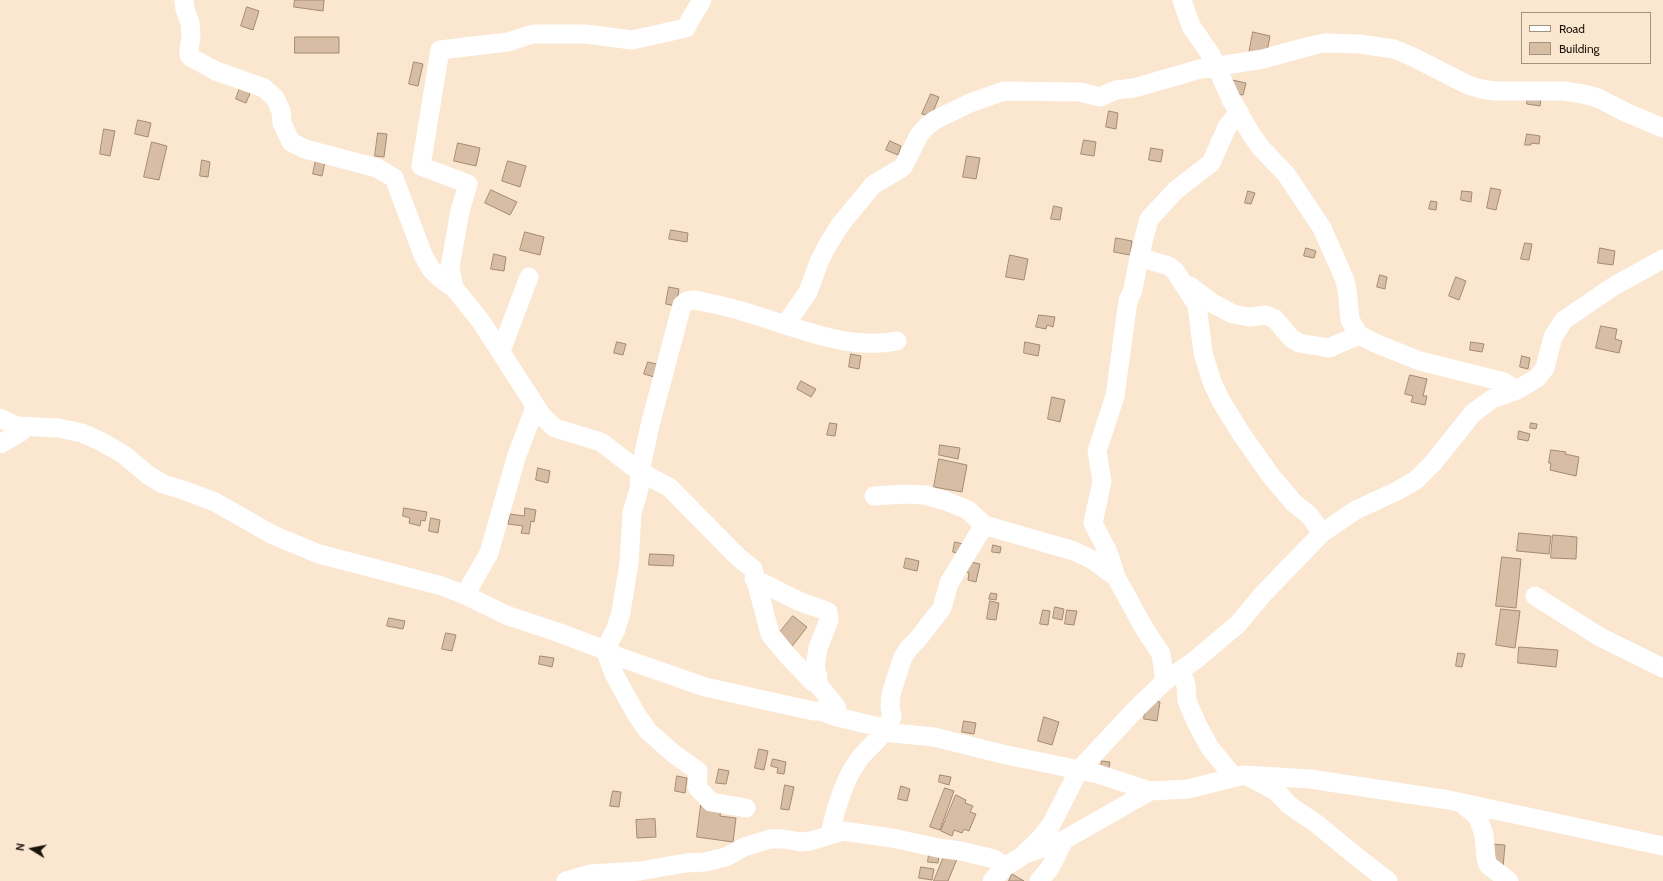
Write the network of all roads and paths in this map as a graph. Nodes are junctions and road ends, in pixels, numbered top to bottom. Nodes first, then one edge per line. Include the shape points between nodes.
1 (184, 0) edge
2 (702, 0) edge
3 (1182, 0) edge
4 (1217, 66) junction
5 (1239, 112) junction
6 (1663, 128) edge
7 (1139, 257) junction
8 (1663, 259) edge
9 (529, 277) dead end
10 (1181, 279) junction
11 (454, 288) junction
12 (786, 324) junction
13 (1359, 335) junction
14 (897, 341) dead end
15 (501, 351) junction
16 (1517, 390) junction
17 (533, 402) junction
18 (0, 418) edge
19 (17, 426) junction
20 (0, 444) edge
21 (640, 472) junction
22 (874, 496) dead end
23 (984, 525) junction
24 (1322, 533) junction
25 (1116, 577) junction
26 (754, 579) junction
27 (465, 595) junction
28 (1535, 596) dead end
29 (605, 650) junction
30 (1663, 668) edge
31 (1181, 671) junction
32 (1165, 681) junction
33 (817, 683) junction
34 (837, 717) junction
35 (879, 729) junction
36 (1079, 770) junction
37 (1239, 776) junction
38 (1150, 791) junction
39 (1461, 803) junction
40 (746, 808) dead end
41 (830, 835) junction
42 (1064, 840) junction
43 (1663, 846) edge
44 (1022, 856) junction
45 (670, 866) junction
46 (1005, 867) junction
47 (566, 881) edge
48 (646, 881) edge
49 (992, 881) edge
50 (1039, 881) edge
51 (1388, 881) edge
52 (1509, 881) edge

1 - 11 street via 190,23 189,54 192,58 216,71 264,88 275,98 291,142 305,149 377,168 394,178 423,255 441,279
2 - 11 street via 686,28 632,40 585,34 533,34 508,42 440,50 421,166 468,184 460,211 450,267
3 - 4 street via 1191,26
4 - 5 street
4 - 6 street via 1319,44 1360,44 1394,49 1468,86 1494,91 1564,91 1583,94 1598,98
4 - 12 street via 1134,88 1116,90 1100,97 1080,92 1004,91 970,103 932,123 919,134 903,167 873,185 840,225 827,246 808,292
5 - 7 street via 1227,127 1211,163 1176,190 1149,219
5 - 13 street via 1261,148 1286,174 1322,228 1344,278 1350,320
7 - 10 street via 1169,266
7 - 25 street via 1133,290 1128,301 1115,396 1097,451 1102,482 1093,523 1108,552
8 - 16 street via 1614,286 1564,320 1553,337 1545,368 1537,378
9 - 15 street
10 - 13 street via 1214,304 1233,314 1249,317 1266,315 1275,319 1291,338 1299,343 1329,348
10 - 24 street via 1197,305 1203,354 1221,400 1271,476 1294,503 1309,515
11 - 15 street
12 - 14 street via 860,344
12 - 21 street via 695,300 686,301 682,305
13 - 16 street via 1420,361 1504,382
15 - 17 street
16 - 24 street via 1492,399 1473,413 1416,480 1356,510
17 - 21 street via 542,416 555,428 601,442
17 - 27 street via 534,410 489,553
18 - 19 street
19 - 20 street via 21,432
19 - 27 street via 58,428 82,434 123,454 163,484 215,502 273,535 318,554 442,586
21 - 26 street via 669,487 753,569
21 - 29 street via 639,489 632,513 630,563 621,612
22 - 23 street via 925,495 968,510
23 - 25 street via 1074,551 1093,560
23 - 35 street via 949,583 942,608 903,657 891,694 892,717
24 - 31 street via 1238,624
25 - 32 street via 1161,654
26 - 33 street via 770,634 788,656
26 - 33 street via 779,593 828,612 829,620 818,648 815,667
27 - 29 street via 506,615
28 - 30 street via 1600,637
29 - 34 street via 705,687 821,711
29 - 40 street via 614,674 636,714 648,731 698,771 697,787 711,802
31 - 32 street
31 - 37 street via 1186,685 1187,701 1210,748
32 - 36 street
33 - 34 street via 837,708
34 - 35 street
35 - 36 street via 934,737
35 - 41 street via 882,734 875,744 865,751 853,769 839,800
36 - 38 street
36 - 44 street via 1051,825
37 - 38 street via 1188,789
37 - 39 street via 1335,782
37 - 51 street via 1277,792 1289,805
38 - 42 street
39 - 43 street
39 - 52 street via 1478,817 1484,835 1488,865
41 - 45 street via 801,842 770,839 705,862
41 - 46 street via 843,831 892,838 967,852 994,859
42 - 44 street
42 - 50 street via 1050,868
44 - 46 street
45 - 47 street via 590,874
45 - 48 street
46 - 49 street

